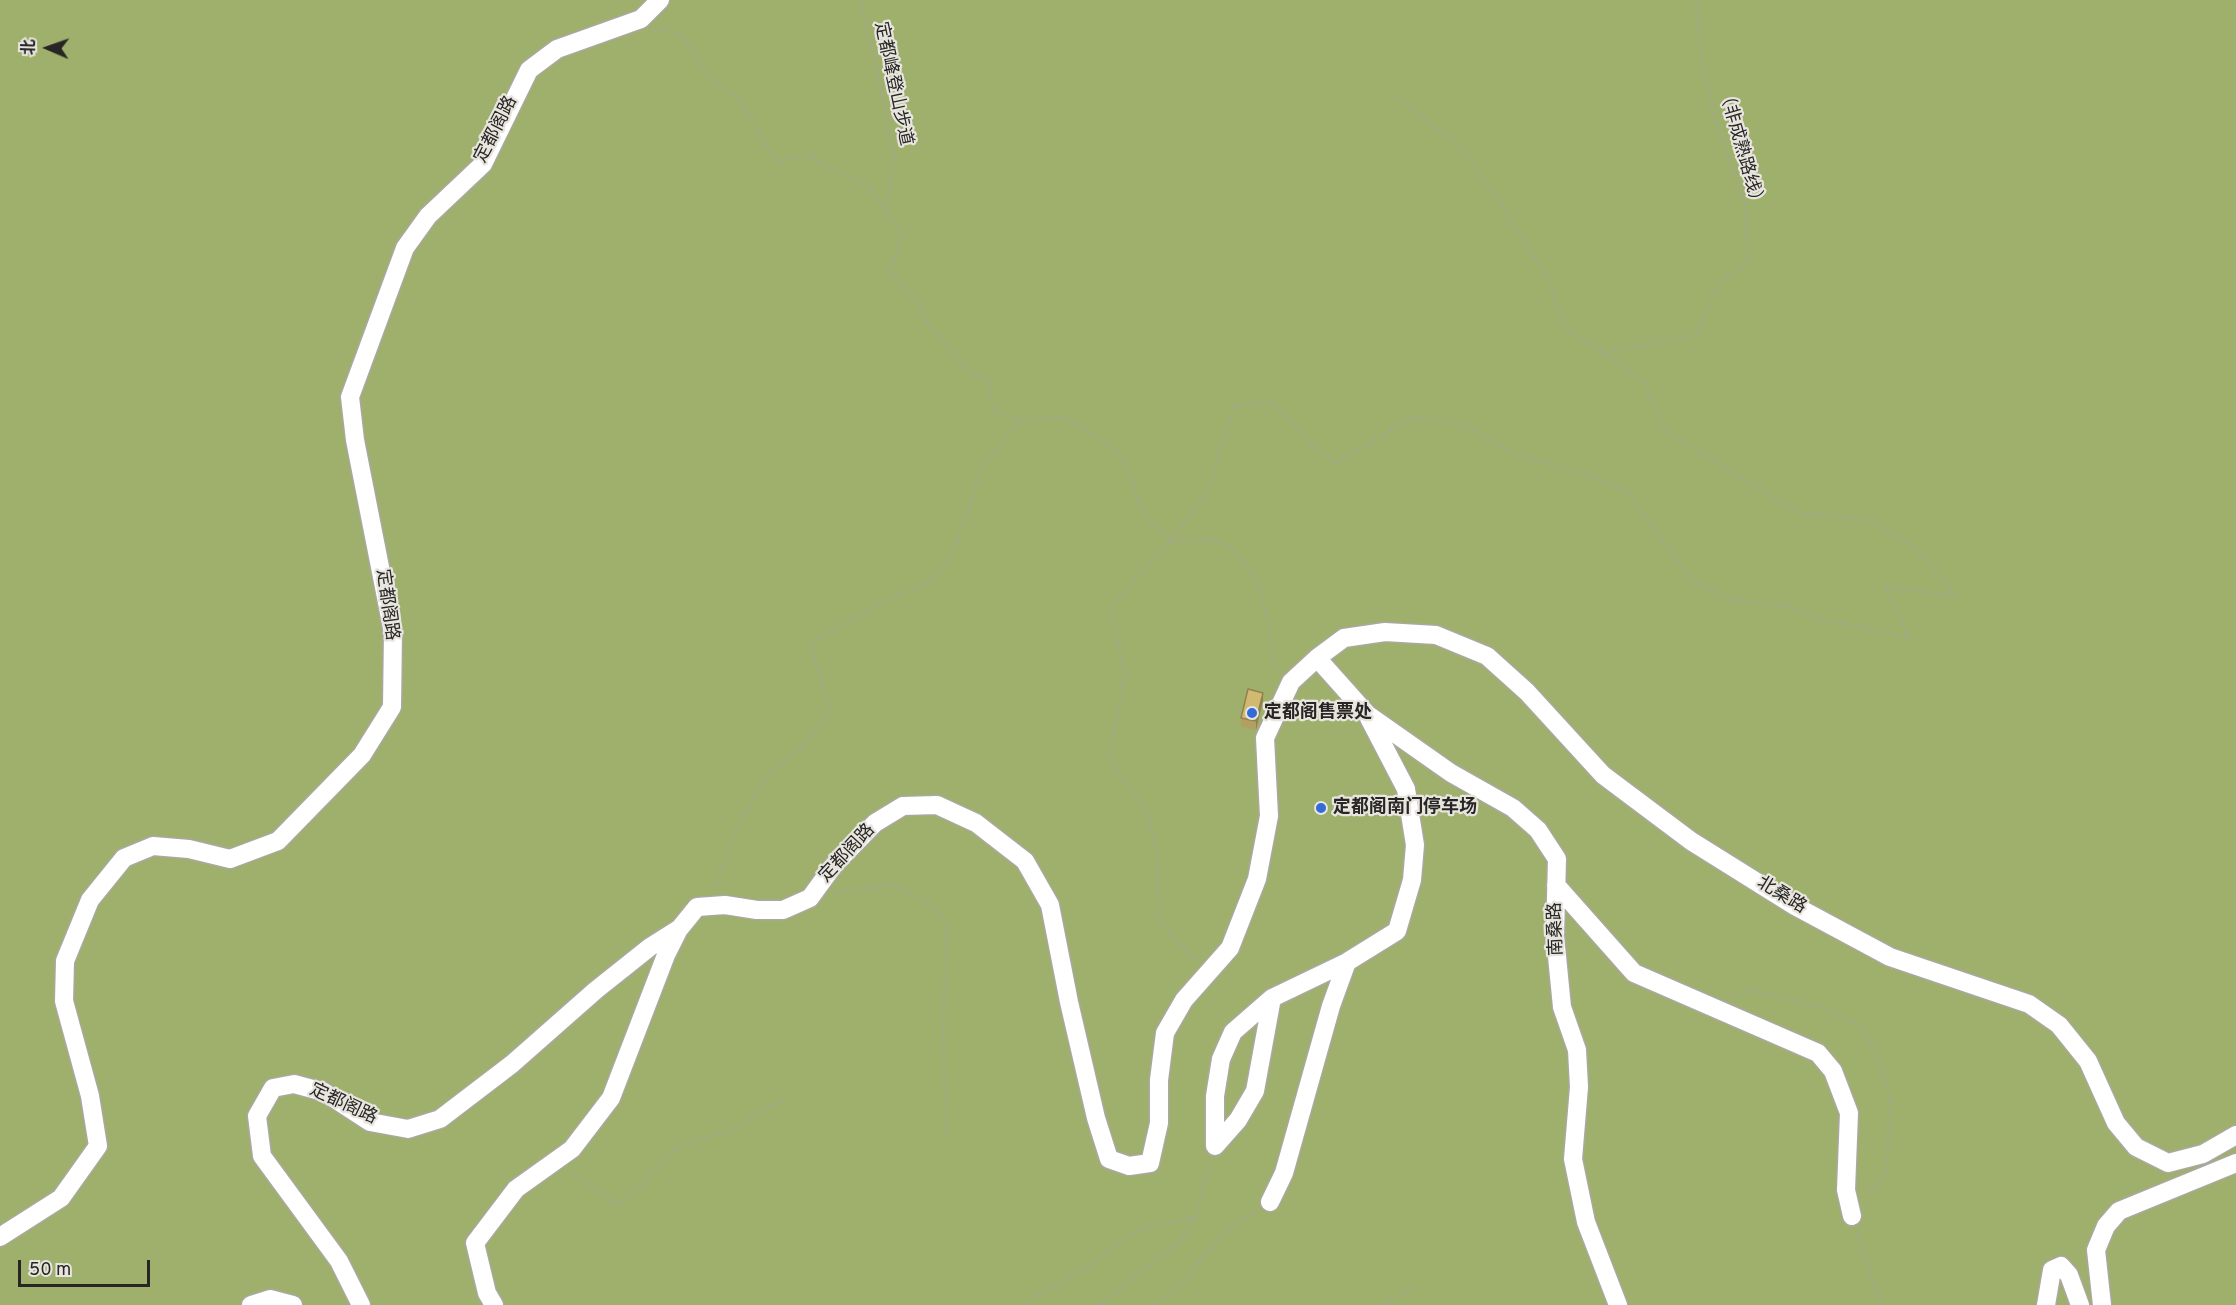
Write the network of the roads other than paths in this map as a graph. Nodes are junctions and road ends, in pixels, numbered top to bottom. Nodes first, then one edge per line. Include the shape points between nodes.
1 (660, 0) edge
2 (1317, 658) junction
3 (1367, 714) junction
4 (1556, 885) junction
5 (680, 928) junction
6 (1347, 962) junction
7 (1272, 998) junction
8 (2236, 1135) edge
9 (2236, 1163) edge
10 (1270, 1202) road end
11 (1852, 1216) road end
12 (0, 1237) edge
13 (251, 1305) edge
14 (292, 1305) edge
15 (361, 1305) edge
16 (494, 1305) edge
17 (1618, 1305) edge
18 (2046, 1305) edge
19 (2080, 1305) edge
20 (2102, 1305) edge

1 - 12 street, 定都阁路 via 641,19 557,49 529,70 483,164 429,216 405,248 350,398 393,633 392,707 362,755 278,841 230,860 189,849 153,846 124,858 90,900 65,961 64,1001 90,1096 98,1146 61,1198
2 - 3 street, 南桑路
2 - 5 street, 定都阁路 via 1291,682 1265,738 1269,816 1257,879 1230,948 1184,1000 1165,1033 1159,1123 1150,1163 1129,1166 1109,1159 1069,1002 1050,905 1025,861 976,823 937,805 903,806 875,823 834,865 810,898 783,910 697,907
2 - 8 street, 北桑路 via 1344,638 1385,632 1436,635 1487,656 1527,692 1603,775 1691,841 1795,906 1890,957 2029,1004 2059,1025 2088,1061 2116,1123 2136,1147 2169,1163 2203,1154
3 - 4 street, 南桑路 via 1451,773 1513,808 1539,830 1557,859
3 - 6 street via 1406,789 1415,845 1412,880 1397,931
4 - 11 street via 1634,973 1818,1053 1833,1071 1849,1113 1846,1190
4 - 17 street, 南桑路 via 1555,936 1562,1007 1577,1050 1579,1087 1572,1159 1586,1222
5 - 15 street, 定都阁路 via 650,947 512,1064 440,1119 408,1129 370,1122 324,1092 294,1084 273,1088 257,1116 262,1156 339,1261
5 - 16 street via 611,1098 572,1149 516,1189 475,1243 487,1293
6 - 7 street
6 - 10 street via 1284,1173
7 - 7 street via 1255,1091 1238,1120 1215,1146 1215,1096 1221,1059 1233,1032
9 - 20 street via 2119,1211 2106,1226 2096,1250
13 - 14 street via 270,1299
18 - 19 street via 2052,1270 2061,1266 2070,1275

